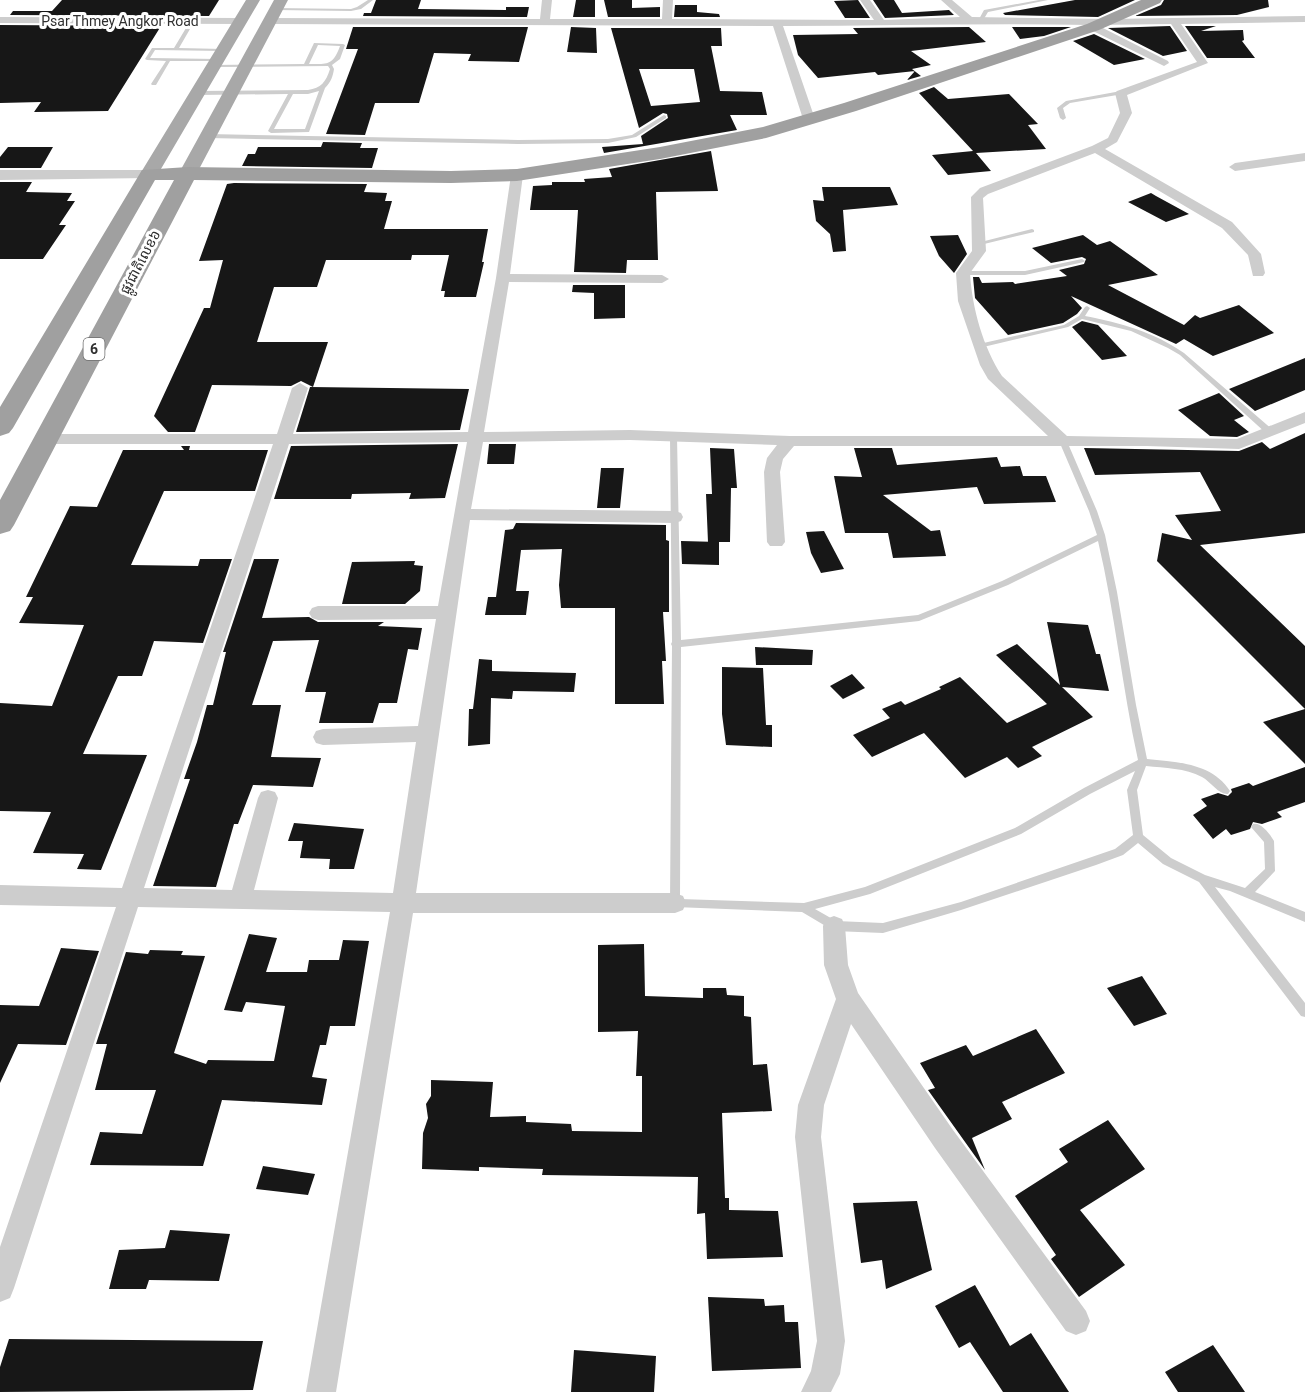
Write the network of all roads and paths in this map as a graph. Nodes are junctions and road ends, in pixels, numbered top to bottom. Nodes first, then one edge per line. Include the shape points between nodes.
1 (253, 0) edge
2 (334, 0) edge
3 (371, 0) edge
4 (547, 0) edge
5 (668, 0) edge
6 (865, 0) edge
7 (946, 0) edge
8 (1046, 0) edge
9 (1154, 0) edge
10 (276, 10) edge
11 (329, 10) junction
12 (1305, 19) edge
13 (0, 20) edge
14 (974, 20) junction
15 (1173, 20) junction
16 (240, 21) junction
17 (667, 22) junction
18 (777, 22) junction
19 (880, 22) junction
20 (545, 23) junction
21 (1100, 25) junction
22 (188, 29) dead end
23 (175, 50) junction
24 (169, 59) junction
25 (218, 59) junction
26 (1164, 63) dead end
27 (306, 64) junction
28 (329, 65) junction
29 (245, 66) junction
30 (154, 84) dead end
31 (323, 88) junction
32 (291, 92) junction
33 (198, 93) junction
34 (230, 93) junction
35 (1121, 93) junction
36 (664, 117) dead end
37 (1063, 118) dead end
38 (809, 119) junction
39 (208, 136) junction
40 (1096, 149) junction
41 (1305, 157) edge
42 (1235, 166) dead end
43 (188, 173) junction
44 (149, 174) junction
45 (0, 175) edge
46 (517, 175) junction
47 (1032, 231) dead end
48 (980, 243) junction
49 (1082, 261) dead end
50 (963, 273) junction
51 (1258, 273) dead end
52 (503, 278) junction
53 (662, 279) dead end
54 (1087, 308) dead end
55 (1081, 317) junction
56 (979, 346) junction
57 (300, 388) dead end
58 (1305, 417) edge
59 (0, 428) edge
60 (1270, 432) junction
61 (477, 436) junction
62 (673, 437) junction
63 (47, 439) junction
64 (282, 439) junction
65 (790, 441) junction
66 (1063, 441) junction
67 (462, 514) junction
68 (675, 517) junction
69 (0, 525) edge
70 (1101, 536) junction
71 (776, 542) dead end
72 (447, 612) junction
73 (318, 613) dead end
74 (675, 644) junction
75 (427, 734) junction
76 (323, 737) dead end
77 (1143, 762) junction
78 (1225, 791) dead end
79 (268, 798) dead end
80 (1256, 827) dead end
81 (1138, 837) junction
82 (1203, 879) junction
83 (1232, 888) junction
84 (0, 895) edge
85 (130, 897) junction
86 (240, 900) junction
87 (403, 903) junction
88 (675, 903) junction
89 (804, 908) junction
90 (1305, 917) edge
91 (834, 926) junction
92 (848, 999) junction
93 (1305, 1012) edge
94 (0, 1288) edge
95 (1076, 1321) dead end
96 (321, 1392) edge
97 (816, 1392) edge

1 - 16 main road
2 - 11 lane
3 - 11 lane via 359,8
4 - 20 street
5 - 17 street
6 - 19 street
7 - 14 street
8 - 14 lane via 986,11
9 - 21 highway
10 - 11 lane
10 - 20 street
10 - 29 main road, ផ្លូវជាតិលេខ៦ / 6
12 - 15 street
13 - 16 street, Psar Thmey Angkor Road
14 - 19 street
14 - 21 street
15 - 21 street
15 - 35 street via 1203,63
16 - 25 main road
17 - 18 street
17 - 20 street
18 - 19 street
18 - 38 street
21 - 26 street
21 - 38 highway
22 - 23 lane
23 - 24 lane via 183,52 182,55
23 - 24 lane via 154,49 147,59
23 - 25 lane
24 - 25 lane
24 - 30 lane
25 - 29 lane
25 - 33 main road
27 - 28 lane
27 - 28 lane via 316,44 343,45 338,59
27 - 29 lane
28 - 31 lane via 332,69
29 - 34 main road, ផ្លូវជាតិលេខ៦ / 6
31 - 32 lane
31 - 32 lane via 307,131 271,131
32 - 34 lane
33 - 34 lane
33 - 44 main road
34 - 39 main road, ផ្លូវជាតិលេខ៦ / 6
35 - 37 lane via 1068,102 1060,108
35 - 40 street via 1126,113 1121,128 1113,140
36 - 39 lane via 634,135 608,141
38 - 46 highway via 712,144
39 - 43 main road, ផ្លូវជាតិលេខ៦ / 6
40 - 48 street via 984,191 976,203
40 - 51 street via 1227,225 1254,254
41 - 42 street
43 - 44 highway
43 - 46 highway
43 - 63 highway, ផ្លូវជាតិលេខ៦ / 6
44 - 45 street
44 - 59 highway
46 - 52 street
47 - 48 lane
48 - 50 street via 979,251
49 - 50 lane via 1025,273
50 - 56 street via 965,301
52 - 53 street
52 - 61 street
54 - 55 lane
55 - 56 lane via 1066,326
55 - 60 lane via 1166,342
56 - 66 street via 996,379
57 - 64 street
58 - 60 street
60 - 66 street via 1239,444
61 - 62 street
61 - 64 street
61 - 67 street
62 - 65 street
62 - 68 lane
63 - 64 street
63 - 69 highway, ផ្លូវជាតិលេខ៦ / 6
64 - 85 street
65 - 66 street
65 - 71 street via 775,458 771,472
66 - 70 lane via 1088,494
67 - 68 street
67 - 72 street
68 - 74 lane
70 - 74 lane via 1005,583 920,618
70 - 77 lane via 1121,627 1132,716
72 - 73 street
72 - 75 street
74 - 88 lane
75 - 76 street
75 - 87 street
77 - 78 lane via 1193,766
77 - 81 lane via 1132,790
77 - 89 lane via 1018,831 866,891
79 - 86 street
80 - 83 lane via 1269,840 1270,871 1246,893
81 - 82 lane via 1167,861
81 - 91 lane via 1119,852 961,906 883,928
82 - 83 lane
82 - 93 lane
83 - 90 lane
84 - 85 street
85 - 86 street
85 - 94 street
86 - 87 street
87 - 88 street
87 - 96 street
88 - 89 lane
89 - 91 lane
91 - 92 street via 836,965
92 - 95 street
92 - 97 street via 810,1105 808,1137 831,1341 825,1374

